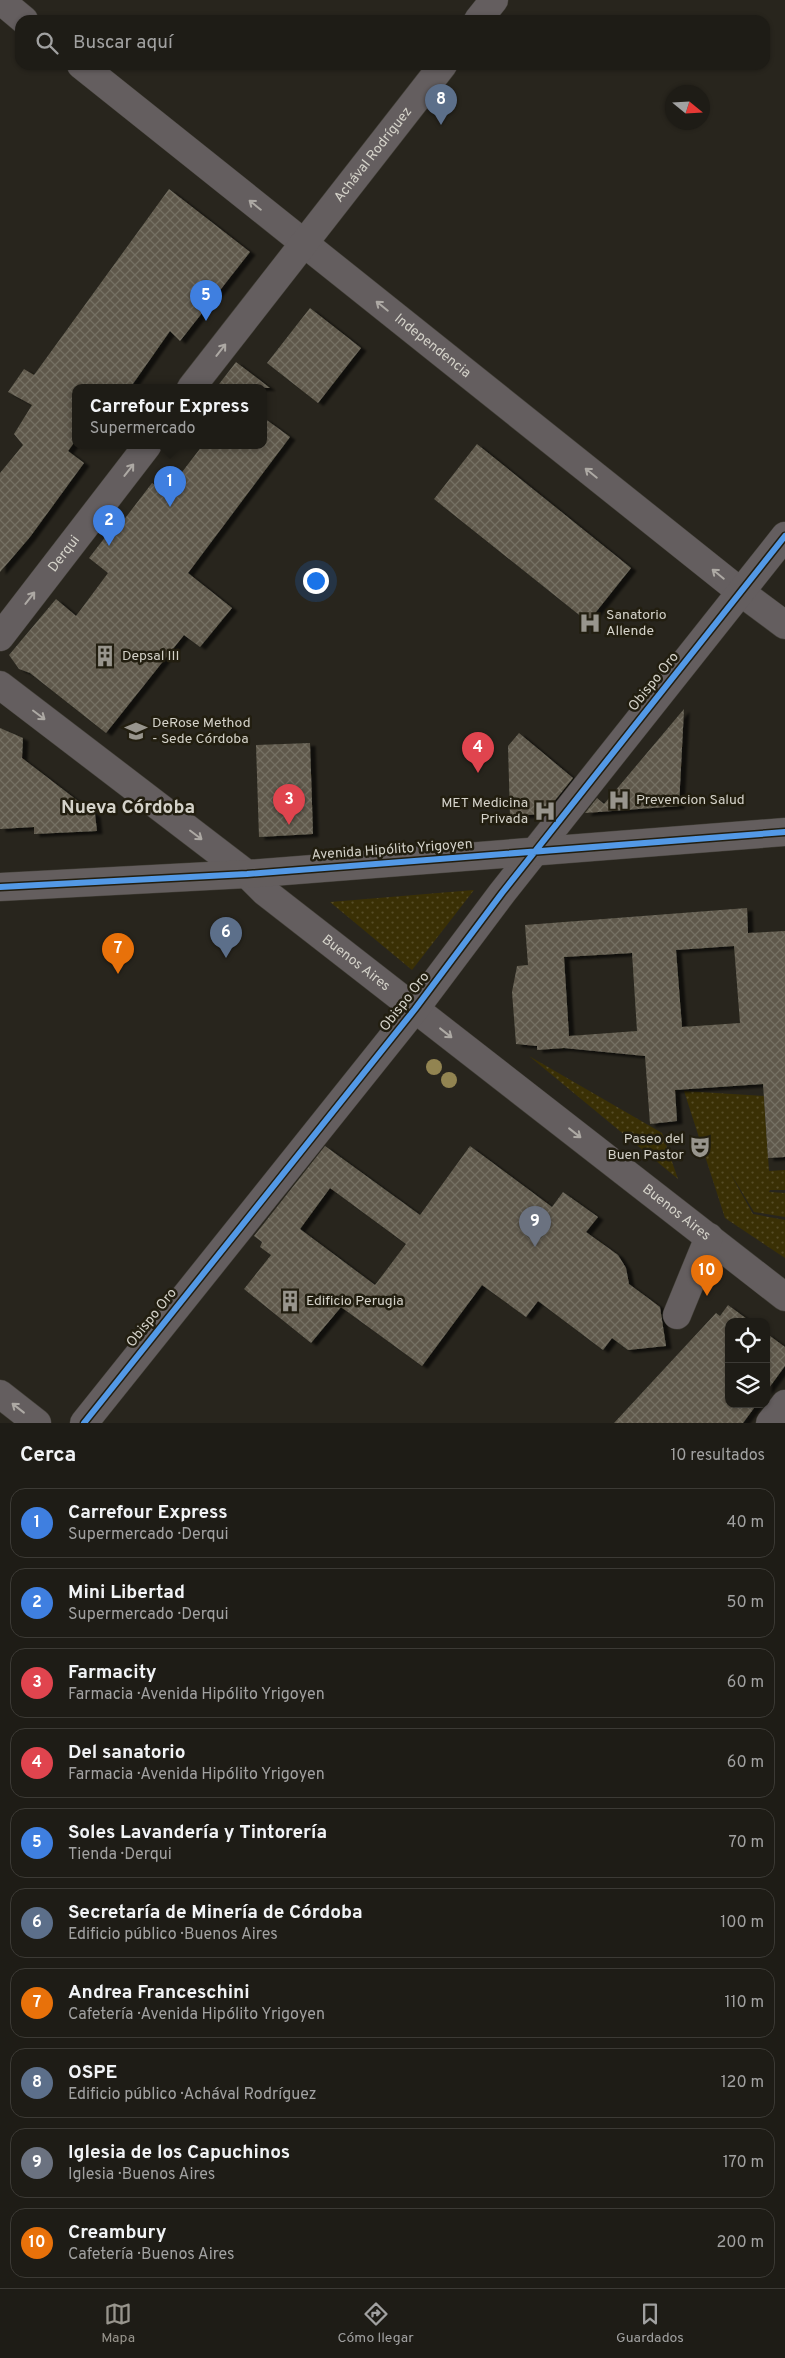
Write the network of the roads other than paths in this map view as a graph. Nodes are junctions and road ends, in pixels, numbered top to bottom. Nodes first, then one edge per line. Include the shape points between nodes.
1 (0, 0) edge
2 (494, 0) edge
3 (18, 15) edge
4 (482, 15) edge
5 (86, 70) edge
6 (439, 70) edge
7 (303, 243) junction
8 (194, 384) edge
9 (145, 449) edge
10 (785, 536) edge
11 (742, 593) junction
12 (785, 625) edge
13 (0, 637) edge
14 (0, 685) edge
15 (785, 832) edge
16 (535, 852) junction
17 (247, 874) junction
18 (0, 887) edge
19 (415, 1010) junction
20 (709, 1237) junction
21 (785, 1297) edge
22 (676, 1315) dead end
23 (0, 1394) edge
24 (785, 1404) edge
25 (37, 1423) edge
26 (84, 1423) edge
27 (770, 1423) edge

1 - 3 street
2 - 4 street
7 -> 5 street, Independencia
6 - 7 street, Achával Rodríguez
8 -> 7 street
11 -> 7 street, Independencia
13 -> 9 street, Derqui
10 - 11 street, Obispo Oro
11 - 12 street, Independencia
11 - 16 street, Obispo Oro
14 -> 17 street, Buenos Aires
15 - 16 main road, Avenida Hipólito Yrigoyen
16 - 17 main road, Avenida Hipólito Yrigoyen
16 - 19 street, Obispo Oro
17 - 18 main road, Avenida Hipólito Yrigoyen
17 - 19 street, Buenos Aires via 265,892
19 -> 20 street, Buenos Aires
19 - 26 street, Obispo Oro
20 - 21 street, Buenos Aires
20 - 22 street
25 -> 23 street
24 - 27 street

